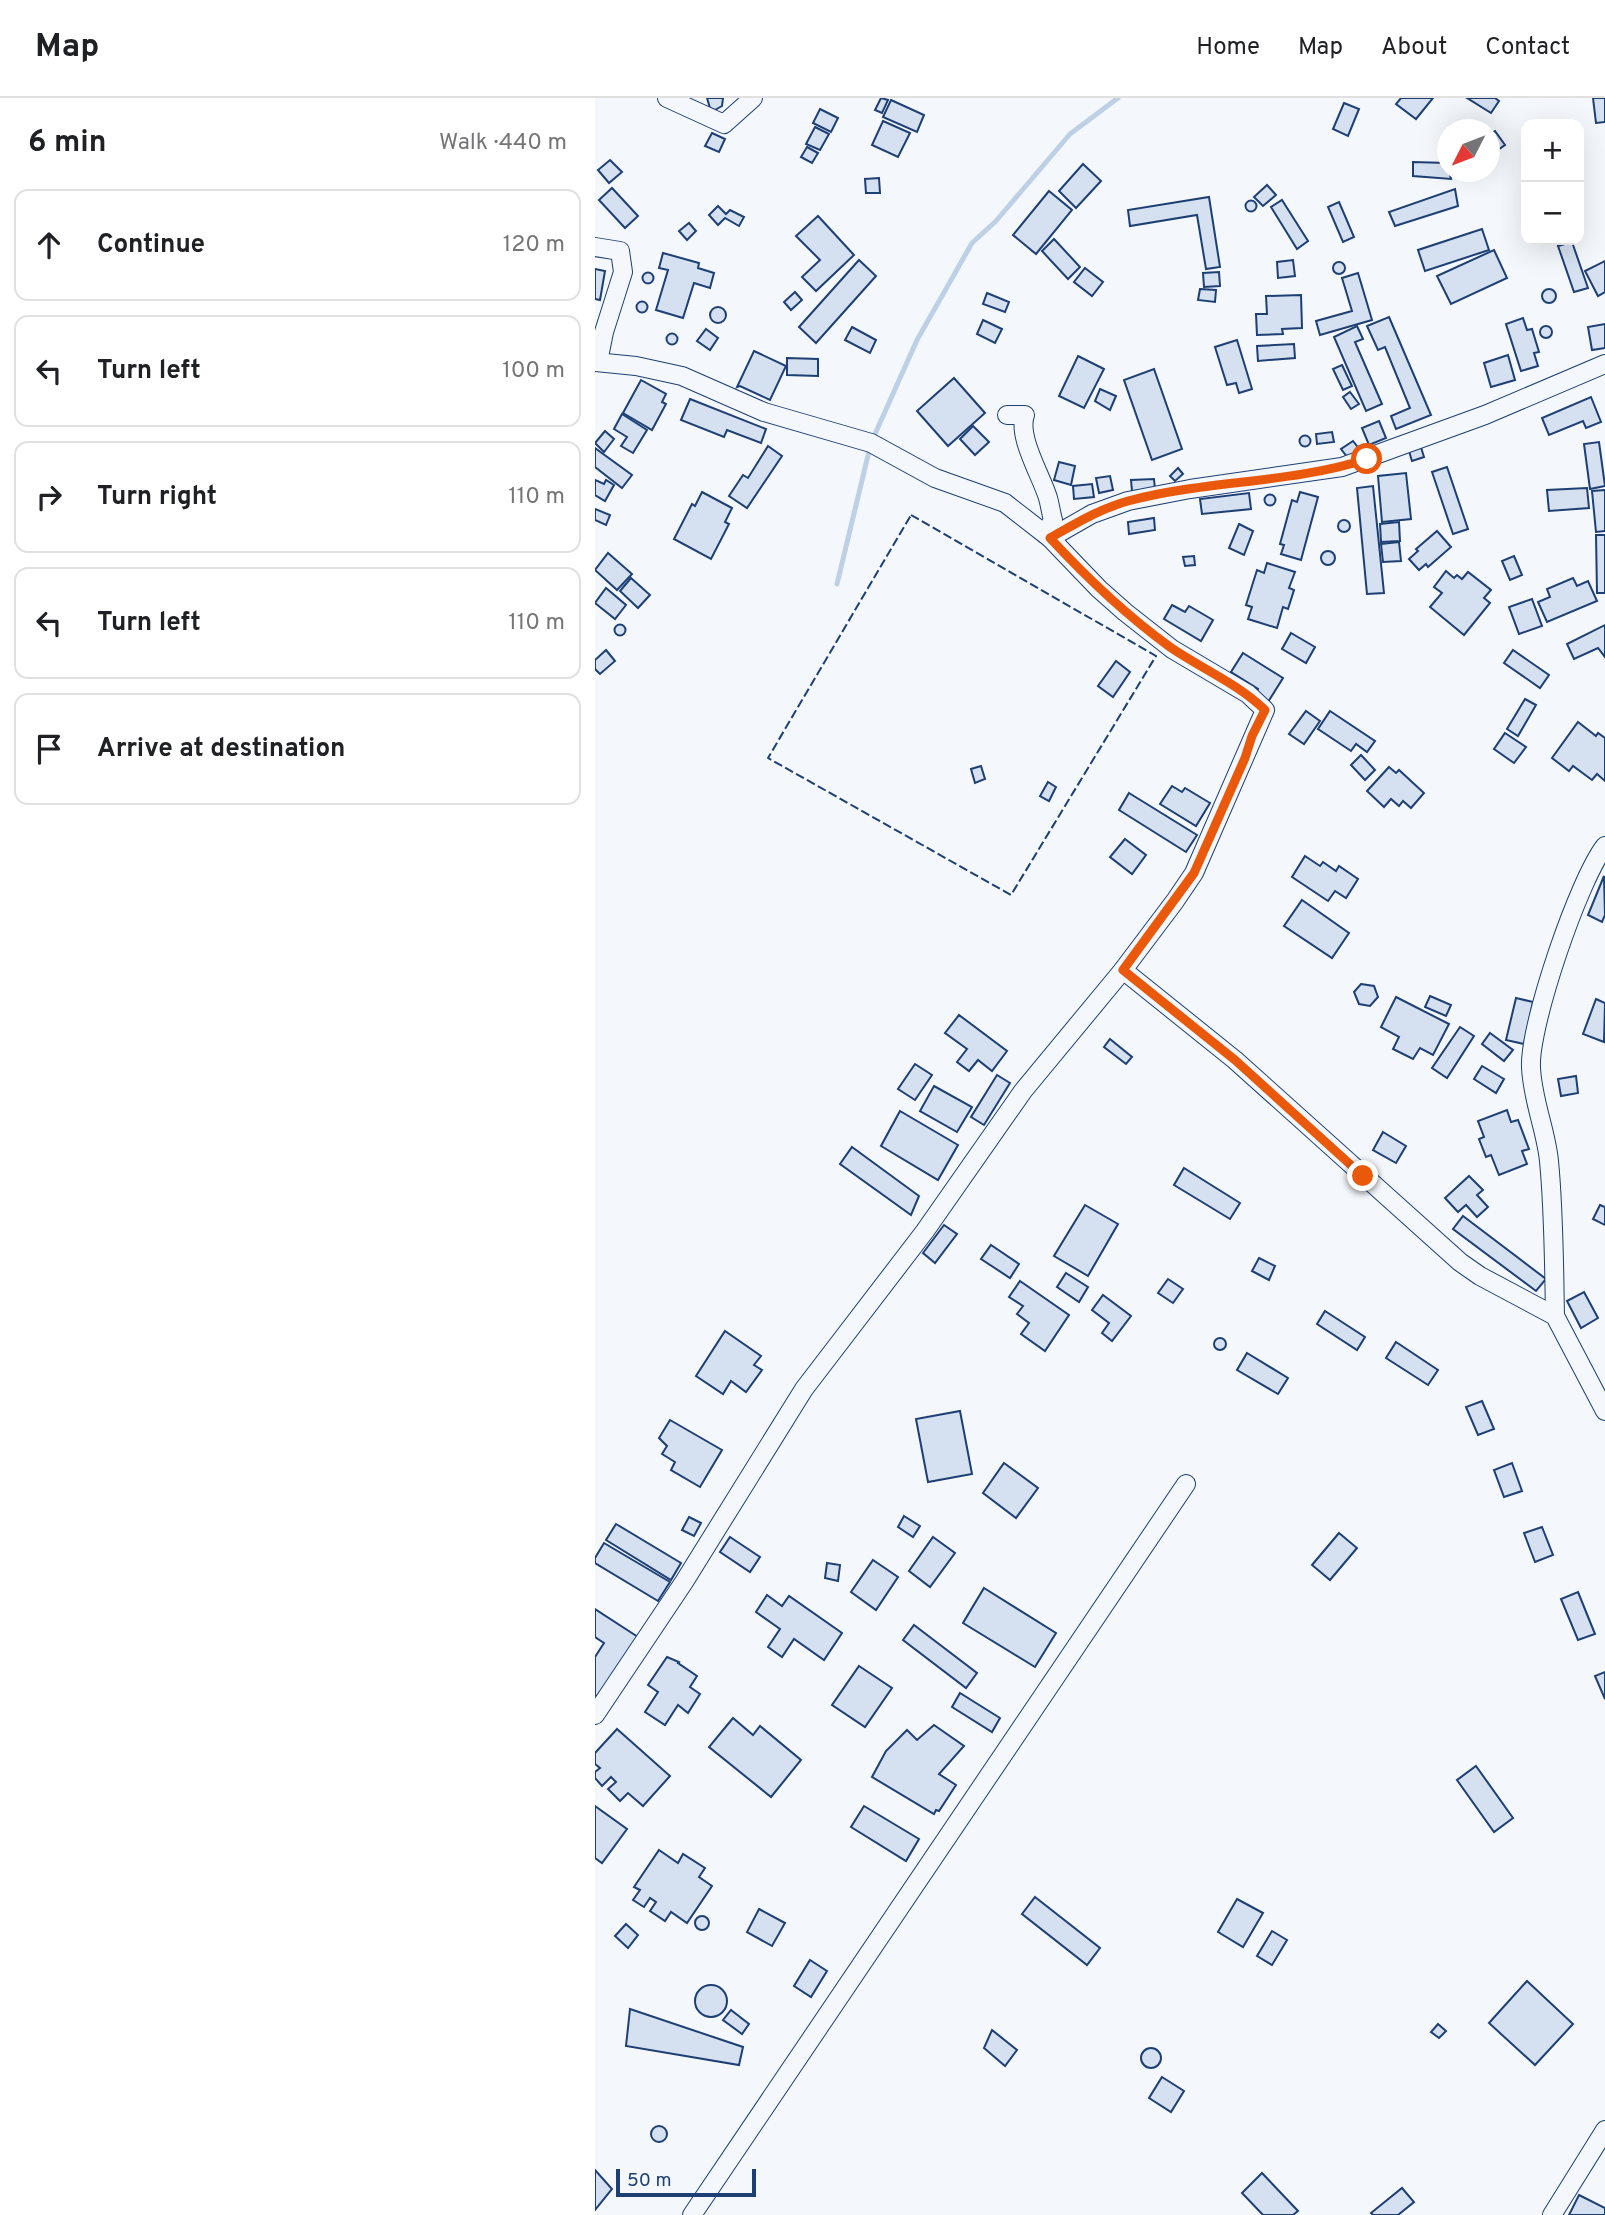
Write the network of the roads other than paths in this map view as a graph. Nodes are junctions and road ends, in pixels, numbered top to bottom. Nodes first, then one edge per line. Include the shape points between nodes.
1 (667, 98) edge
2 (753, 98) edge
3 (595, 247) edge
4 (597, 362) edge
5 (1605, 363) edge
6 (1007, 415) dead end
7 (1047, 536) junction
8 (1605, 846) edge
9 (1123, 970) junction
10 (1555, 1316) junction
11 (1605, 1411) edge
12 (1187, 1484) dead end
13 (595, 1715) edge
14 (1605, 2130) edge
15 (692, 2215) edge
16 (1552, 2215) edge

1 - 2 street via 724,124
3 - 4 street via 619,250 623,272
4 - 7 street via 682,376 764,412 871,443 935,478 1005,503
5 - 7 street via 1485,415 1342,467 1128,501
6 - 7 street via 1024,415 1021,423 1053,520
7 - 9 street via 1125,612 1265,710 1194,873
8 - 10 street via 1595,859 1564,938 1531,1053 1549,1159
9 - 10 street via 1235,1060 1460,1262
9 - 13 street via 1023,1091 925,1231 804,1389
10 - 11 street
12 - 15 street
14 - 16 street

